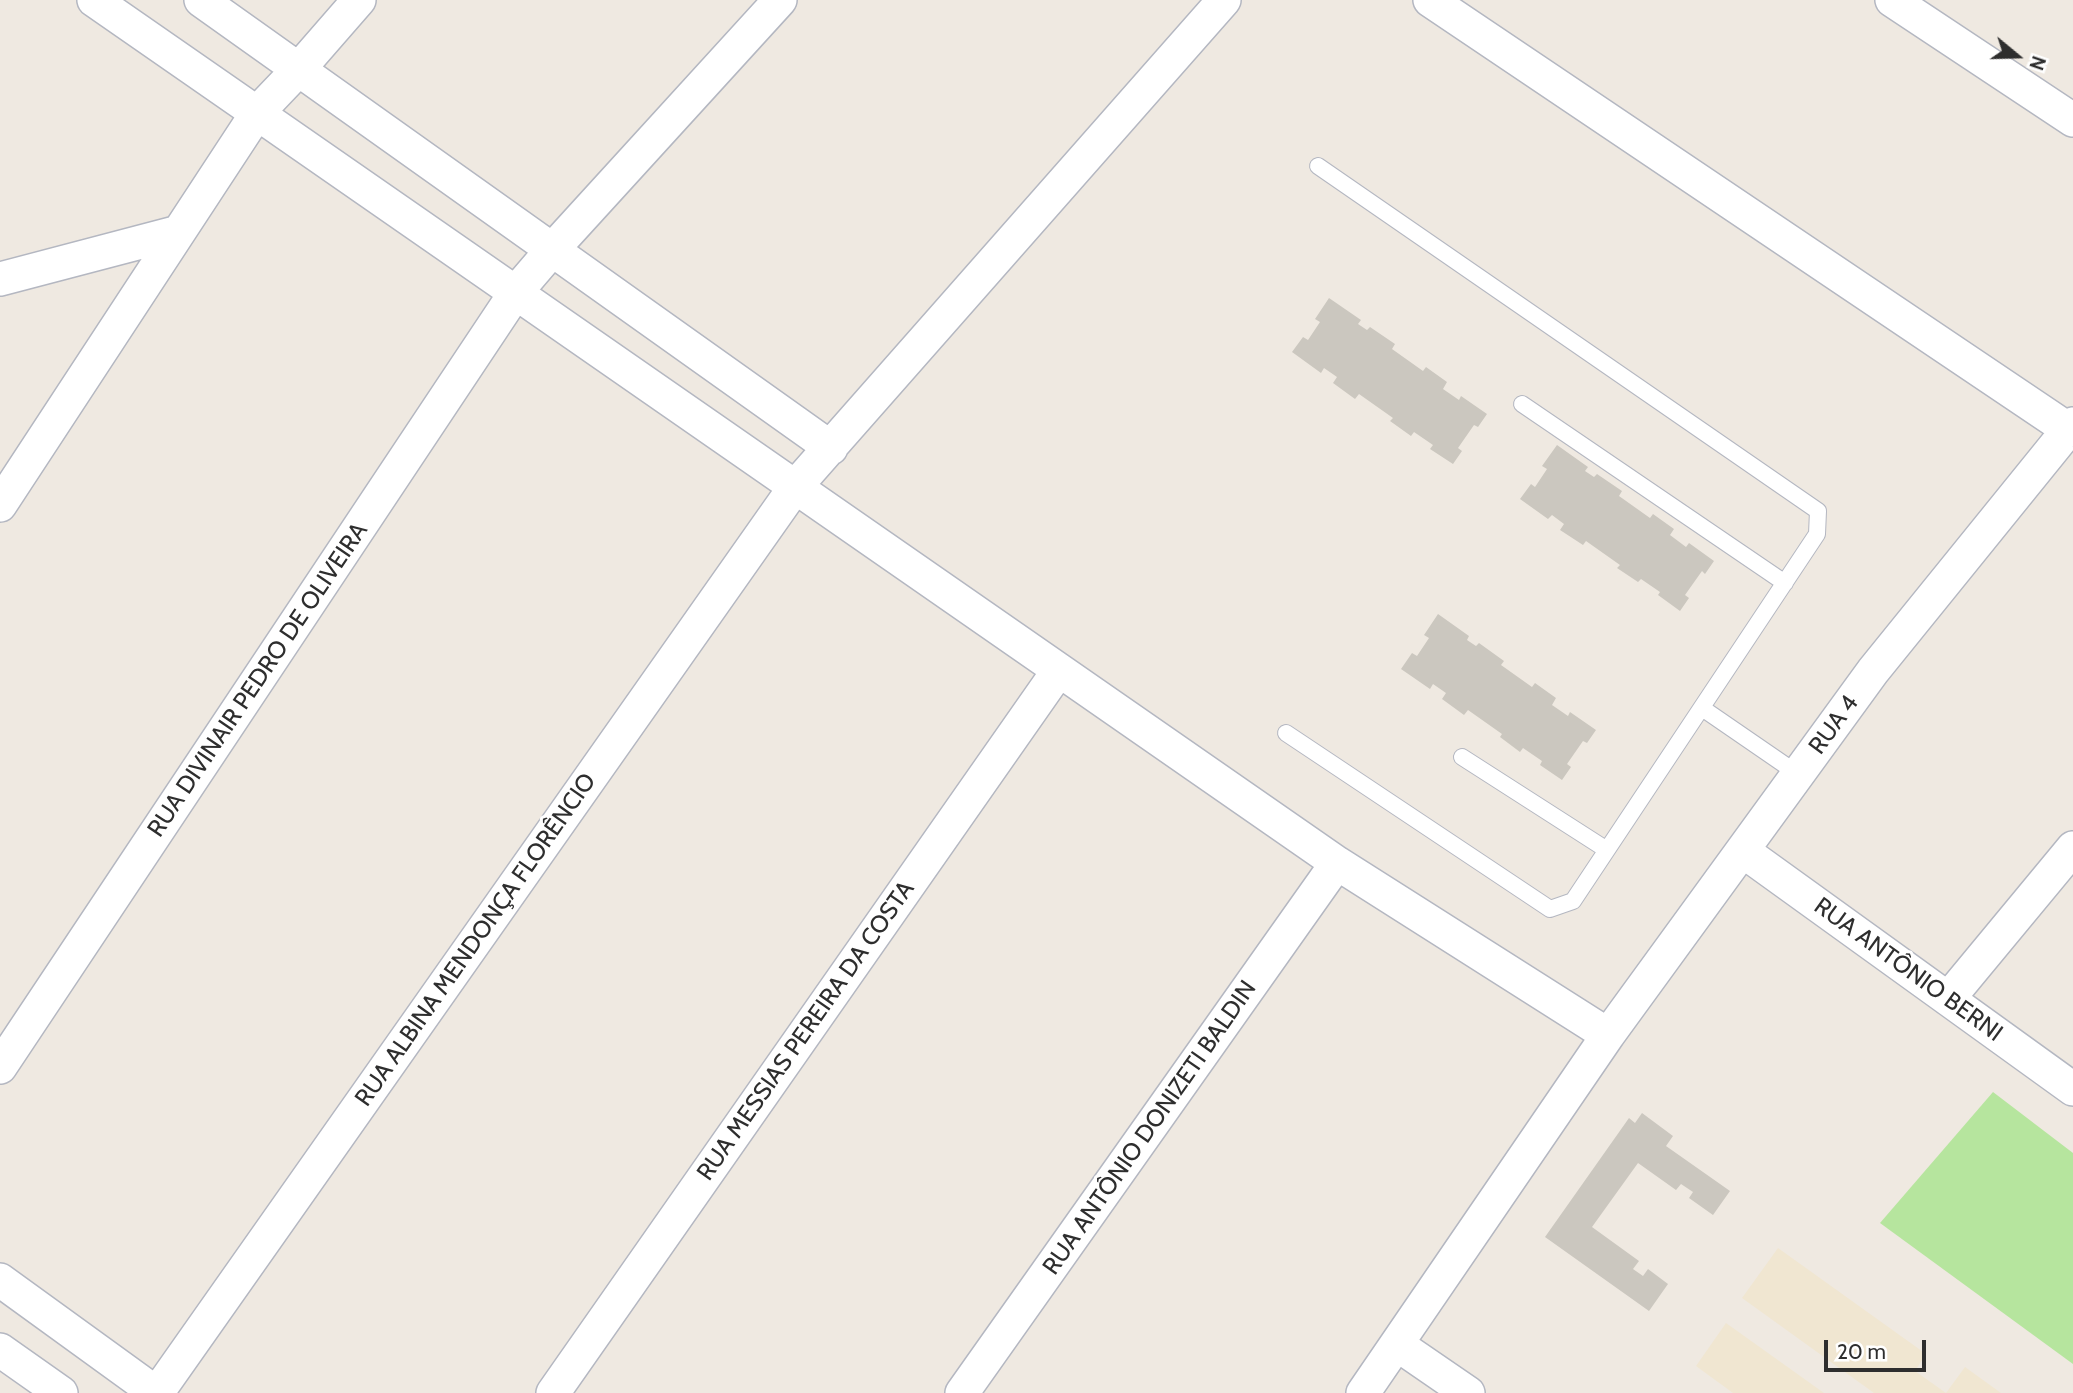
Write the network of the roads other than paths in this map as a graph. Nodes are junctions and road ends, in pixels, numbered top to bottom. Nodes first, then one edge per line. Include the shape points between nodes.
1 (94, 0) edge
2 (201, 0) edge
3 (359, 0) edge
4 (780, 0) edge
5 (1224, 0) edge
6 (1430, 0) edge
7 (1892, 0) edge
8 (298, 70) junction
9 (257, 113) junction
10 (2073, 120) edge
11 (1318, 166) dead end
12 (179, 232) junction
13 (552, 250) junction
14 (0, 279) edge
15 (516, 292) junction
16 (1522, 404) dead end
17 (2071, 427) edge
18 (831, 448) junction
19 (795, 486) junction
20 (0, 505) edge
21 (1785, 583) junction
22 (1059, 670) junction
23 (1702, 708) junction
24 (1286, 733) dead end
25 (1462, 757) dead end
26 (1798, 774) junction
27 (2073, 848) edge
28 (1607, 850) junction
29 (1743, 851) junction
30 (1337, 863) junction
31 (1948, 999) junction
32 (1608, 1035) junction
33 (0, 1067) edge
34 (2073, 1089) edge
35 (0, 1280) edge
36 (1398, 1345) junction
37 (0, 1350) edge
38 (61, 1393) edge
39 (157, 1393) edge
40 (553, 1393) edge
41 (962, 1393) edge
42 (1363, 1393) edge
43 (1468, 1393) edge

1 - 9 street
2 - 8 street
3 - 8 street
4 - 13 street, RUA DIVINAIR PEDRO DE OLIVEIRA
5 - 18 street, RUA ALBINA MENDONÇA FLORÊNCIO
6 - 17 street
7 - 10 street
8 - 9 street
8 - 13 street
9 - 12 street
9 - 15 street
11 - 21 lane via 1818,512 1816,534
12 - 14 street
12 - 20 street
13 - 15 street, RUA DIVINAIR PEDRO DE OLIVEIRA
13 - 18 street
15 - 19 street
15 - 33 street, RUA DIVINAIR PEDRO DE OLIVEIRA
16 - 21 lane
17 - 26 street, RUA 4 via 1873,671
18 - 19 street, RUA ALBINA MENDONÇA FLORÊNCIO
19 - 22 street
19 - 39 street, RUA ALBINA MENDONÇA FLORÊNCIO
21 - 23 lane
22 - 30 street
22 - 40 street, RUA MESSIAS PEREIRA DA COSTA
23 - 26 lane
23 - 28 lane
24 - 28 lane via 1550,909 1573,901
25 - 28 lane
26 - 29 street, RUA 4
27 - 31 street
29 - 31 street, RUA ANTÔNIO BERNI
29 - 32 street, RUA 4
30 - 32 street
30 - 41 street, RUA ANTÔNIO DONIZETI BALDIN
31 - 34 street, RUA ANTÔNIO BERNI
32 - 36 street, RUA 4
35 - 39 street
36 - 42 street, RUA 4
36 - 43 street
37 - 38 street

